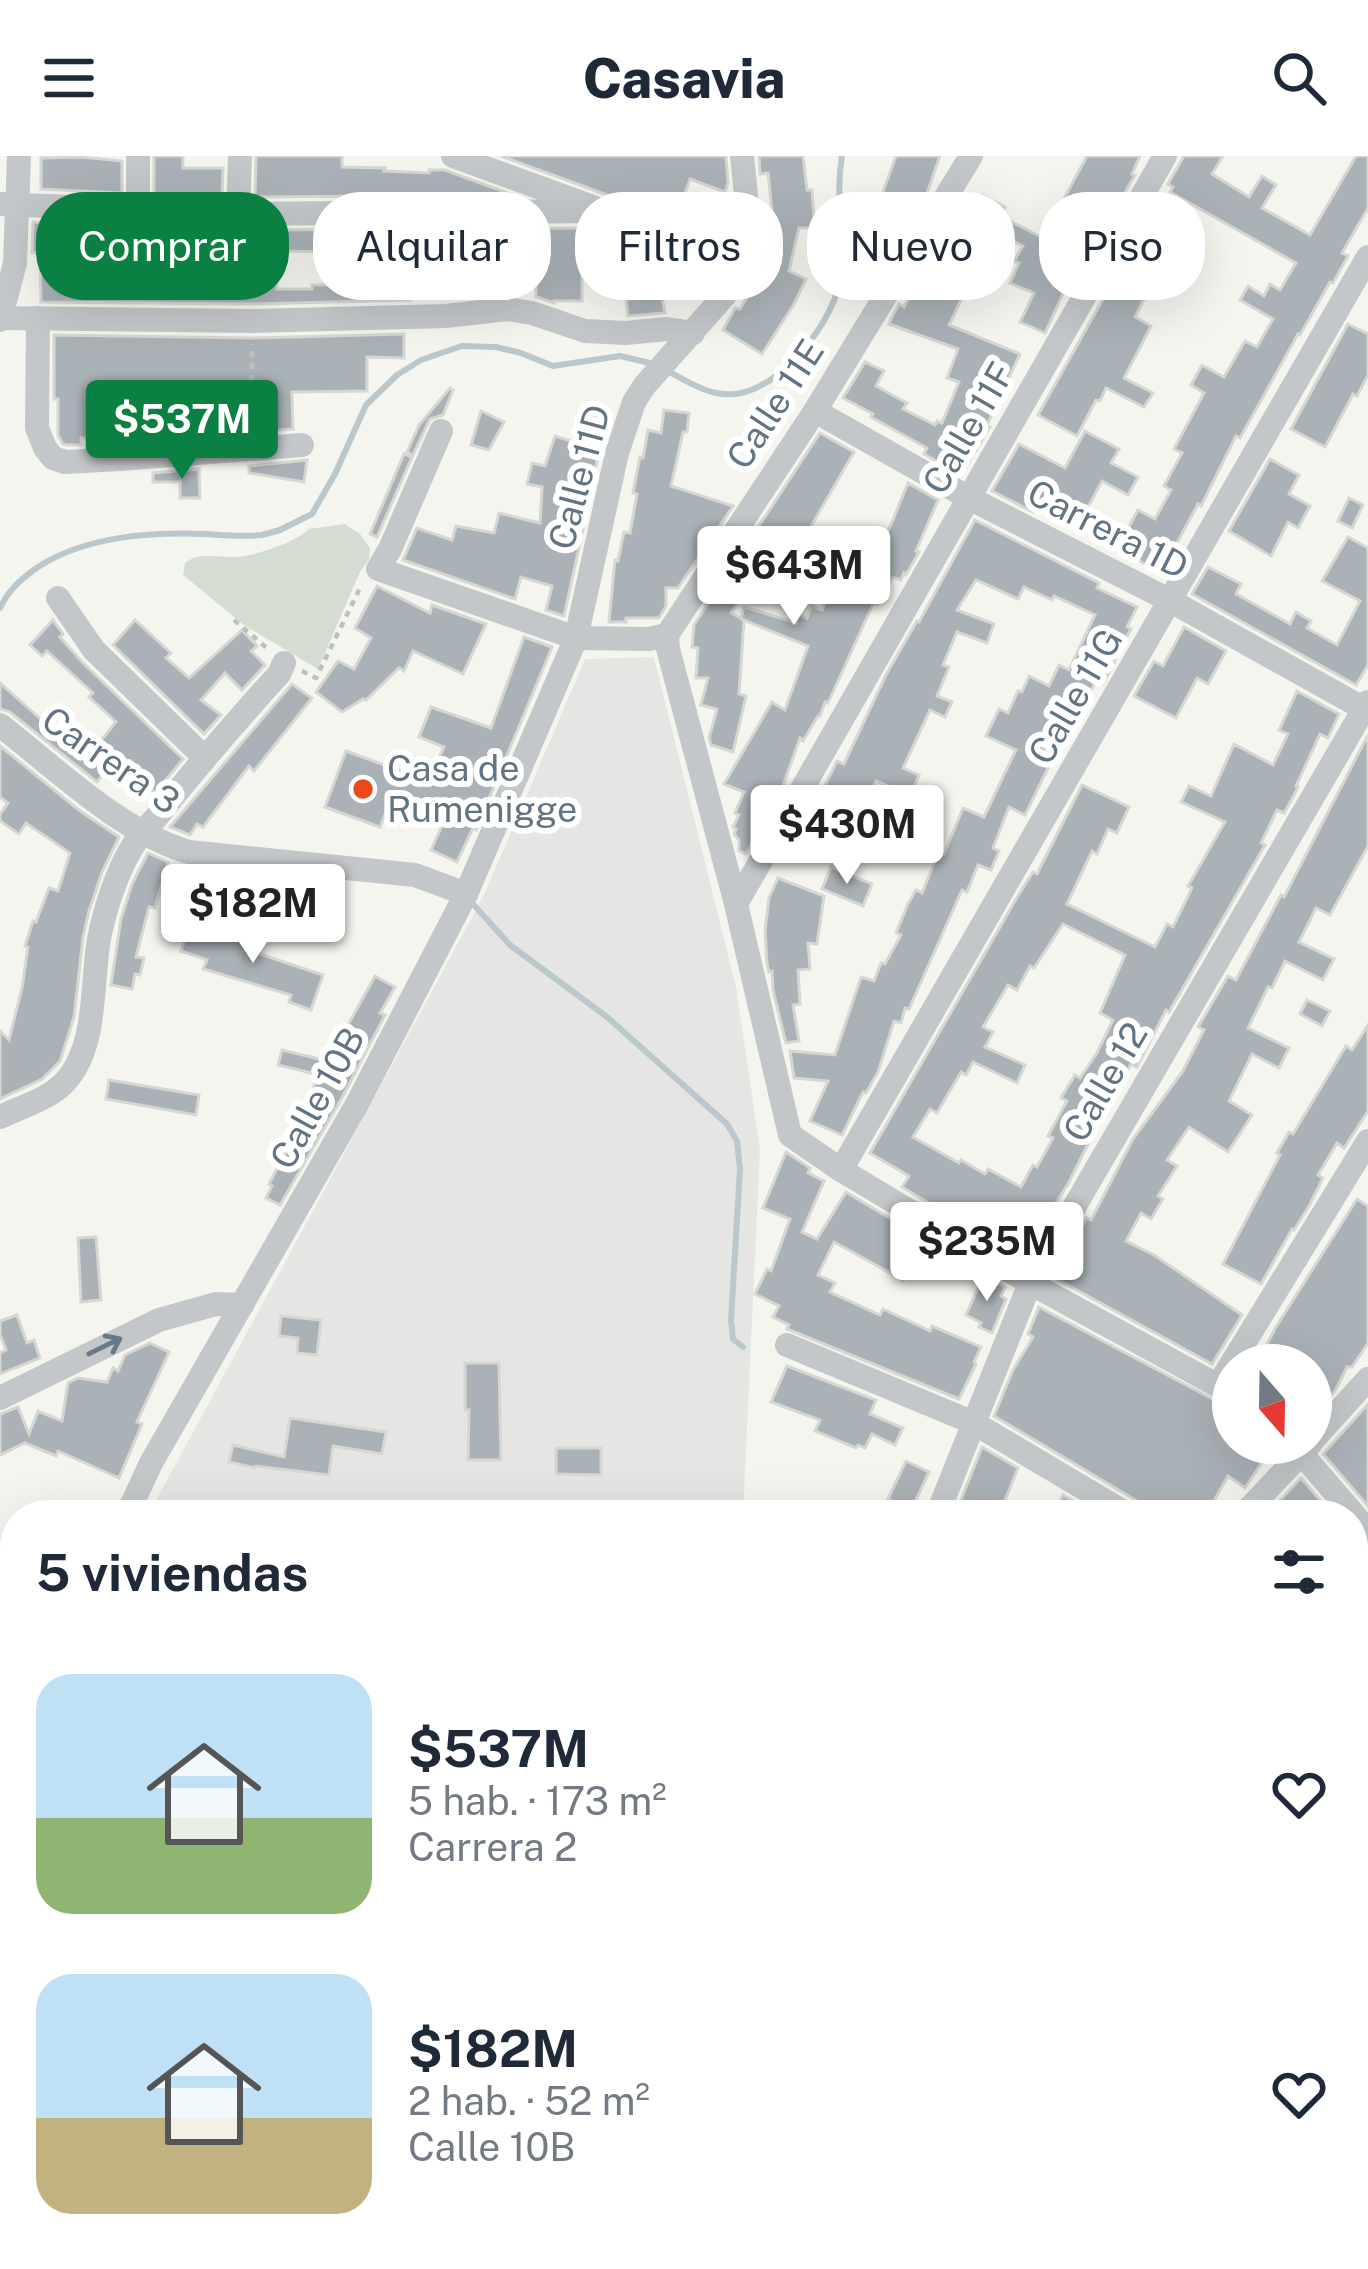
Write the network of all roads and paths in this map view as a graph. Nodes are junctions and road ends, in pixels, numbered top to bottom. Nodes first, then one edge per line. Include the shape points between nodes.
1 (19, 156) edge
2 (138, 156) edge
3 (240, 156) edge
4 (453, 156) edge
5 (742, 156) edge
6 (971, 156) edge
7 (1165, 156) edge
8 (138, 192) edge
9 (239, 192) edge
10 (575, 200) edge
11 (9, 205) edge
12 (575, 211) edge
13 (289, 214) edge
14 (1368, 256) edge
15 (1, 318) edge
16 (38, 318) junction
17 (252, 320) junction
18 (685, 342) junction
19 (815, 411) junction
20 (441, 431) dead end
21 (302, 445) dead end
22 (251, 447) junction
23 (969, 498) junction
24 (378, 568) junction
25 (58, 598) dead end
26 (1171, 601) junction
27 (667, 634) junction
28 (576, 638) junction
29 (284, 663) dead end
30 (316, 678) dead end
31 (1367, 707) edge
32 (0, 725) edge
33 (204, 757) junction
34 (143, 832) junction
35 (466, 894) junction
36 (736, 904) junction
37 (0, 1117) edge
38 (1368, 1141) edge
39 (842, 1170) junction
40 (1030, 1283) junction
41 (242, 1305) junction
42 (1252, 1344) edge
43 (787, 1345) dead end
44 (1368, 1379) edge
45 (1212, 1381) edge
46 (0, 1397) edge
47 (1332, 1419) edge
48 (974, 1423) junction
49 (1290, 1464) edge
50 (1321, 1464) edge
51 (134, 1500) edge
52 (943, 1500) edge
53 (1105, 1500) edge
54 (1257, 1500) edge
55 (1346, 1500) edge

1 - 11 street
2 - 8 street
3 - 9 street
4 - 10 street
5 - 18 street, Calle 11D via 747,252 725,295
6 - 19 street, Calle 11E
7 - 23 street, Calle 11F
11 - 15 street via 15,263
12 - 13 street
14 - 26 street, Calle 11G
15 - 16 street
16 - 17 street
16 - 22 street via 37,428 53,458
17 - 18 street via 507,309 585,331 667,329
17 - 22 path
18 - 28 street, Calle 11D via 634,402
19 - 23 street, Carrera 1D
19 - 27 street, Calle 11E
20 - 24 street
21 - 22 street
23 - 26 street, Carrera 1D
23 - 36 street, Calle 11F
24 - 28 street
24 - 30 path via 366,574
25 - 33 street via 94,650
26 - 31 street, Carrera 1D
26 - 39 street, Calle 11G
27 - 28 street
27 - 36 street
28 - 35 street, Calle 10B
29 - 33 street
31 - 40 street, Calle 12
32 - 34 street, Carrera 3
33 - 34 street
34 - 35 street, Carrera 3 via 189,852 415,875
34 - 37 street via 100,934 93,1011 74,1070 51,1093
35 - 41 street, Calle 10B
36 - 39 street via 790,1135
38 - 42 street
39 - 40 street
40 - 45 street
40 - 48 street, Calle 12
46 -> 41 street via 159,1320
41 - 51 street, Calle 10B
43 - 48 street
44 - 47 street
48 - 52 street, Calle 12
48 - 53 street
49 - 54 street
50 - 55 street

